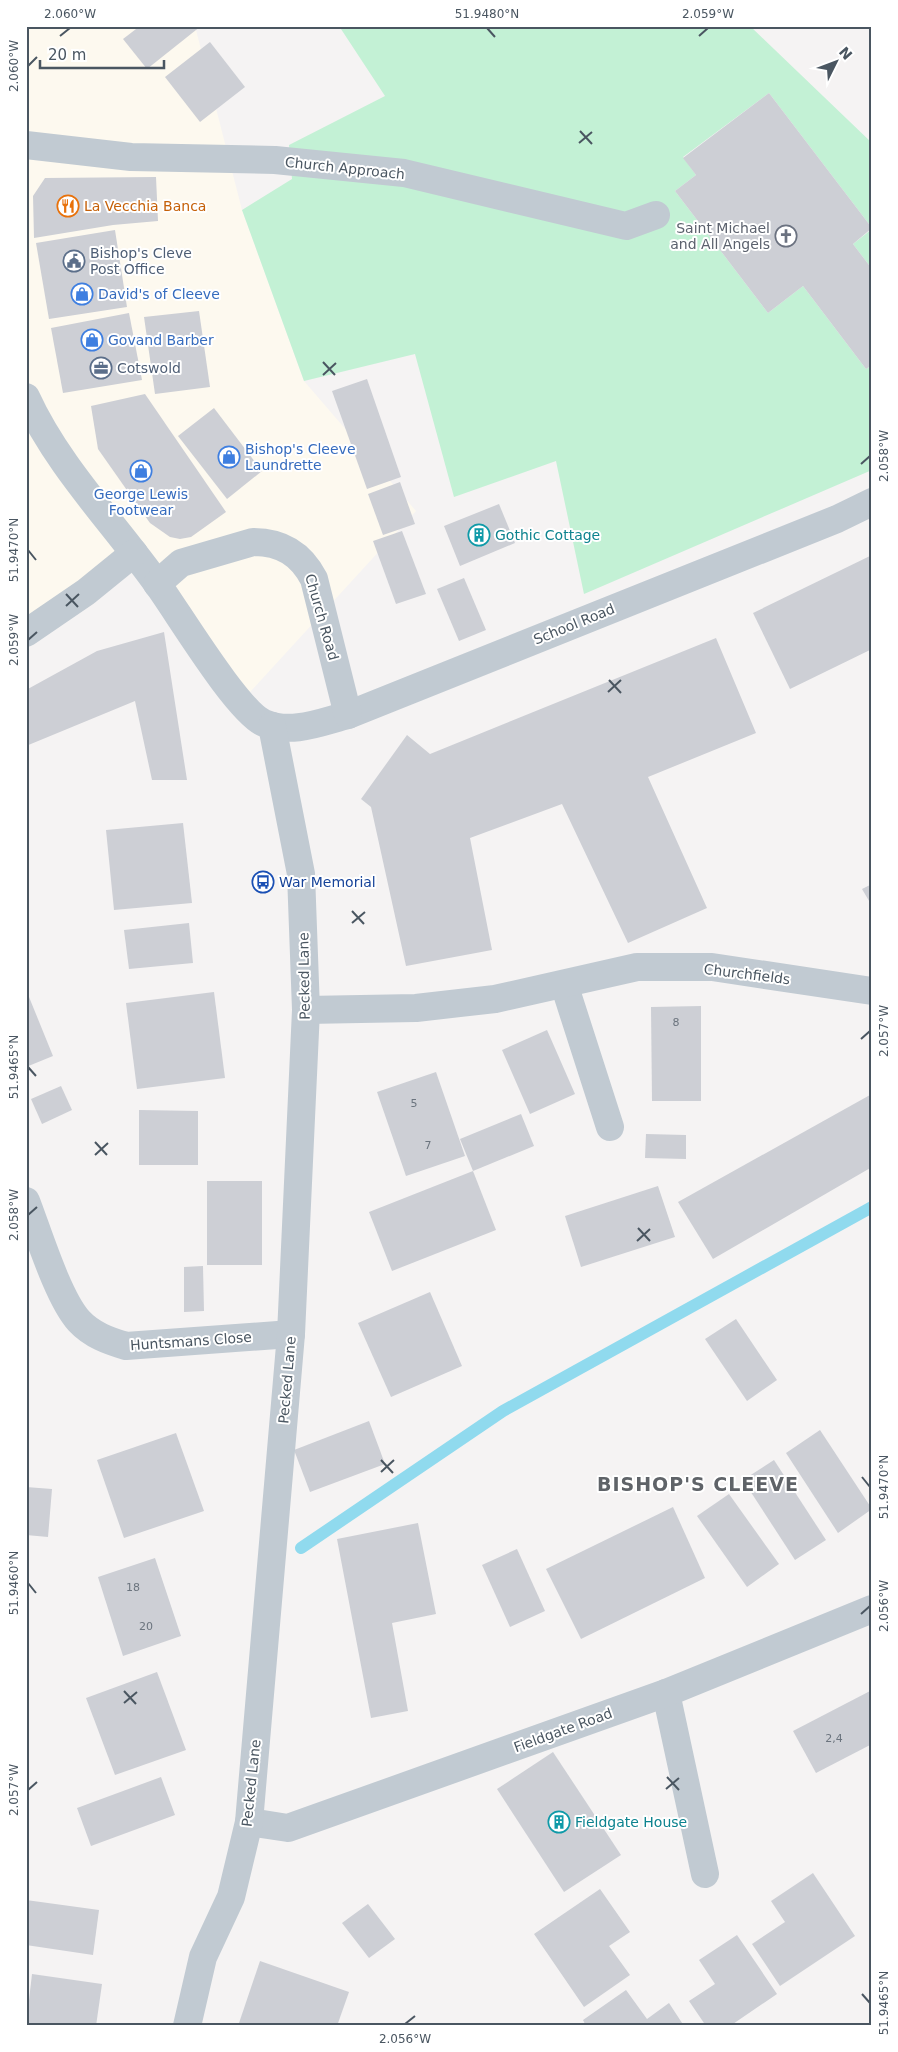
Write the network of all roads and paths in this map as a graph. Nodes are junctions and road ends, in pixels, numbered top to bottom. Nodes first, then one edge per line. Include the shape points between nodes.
1 (26, 145) edge
2 (656, 214) dead end
3 (26, 397) edge
4 (872, 502) edge
5 (134, 554) junction
6 (157, 584) junction
7 (26, 633) edge
8 (348, 715) junction
9 (272, 726) junction
10 (564, 984) junction
11 (872, 991) edge
12 (306, 1010) junction
13 (610, 1127) dead end
14 (26, 1201) edge
15 (291, 1334) junction
16 (872, 1609) edge
17 (666, 1693) junction
18 (249, 1822) junction
19 (705, 1874) dead end
20 (187, 2026) edge

1 - 2 street, Church Approach via 131,157 275,160 404,173 626,226
3 - 5 street via 40,426 68,469
4 - 8 street, School Road via 837,519
5 - 6 street
5 - 7 street
6 - 8 street, Church Road via 181,563 253,542 287,548 308,567 314,579
6 - 9 street via 240,703 253,716
8 - 9 street, School Road via 304,727
9 - 12 street, Pecked Lane via 301,874
10 - 11 street, Churchfields via 637,967 712,967
10 - 12 street, Churchfields via 495,999 426,1007
10 - 13 street
12 - 15 street, Pecked Lane
14 - 15 street, Huntsmans Close via 69,1308 92,1332 109,1341 126,1346
15 - 18 street, Pecked Lane
16 - 17 street, Fieldgate Road
17 - 18 street, Fieldgate Road via 288,1828
17 - 19 street
18 - 20 street, Pecked Lane via 231,1897 203,1957

